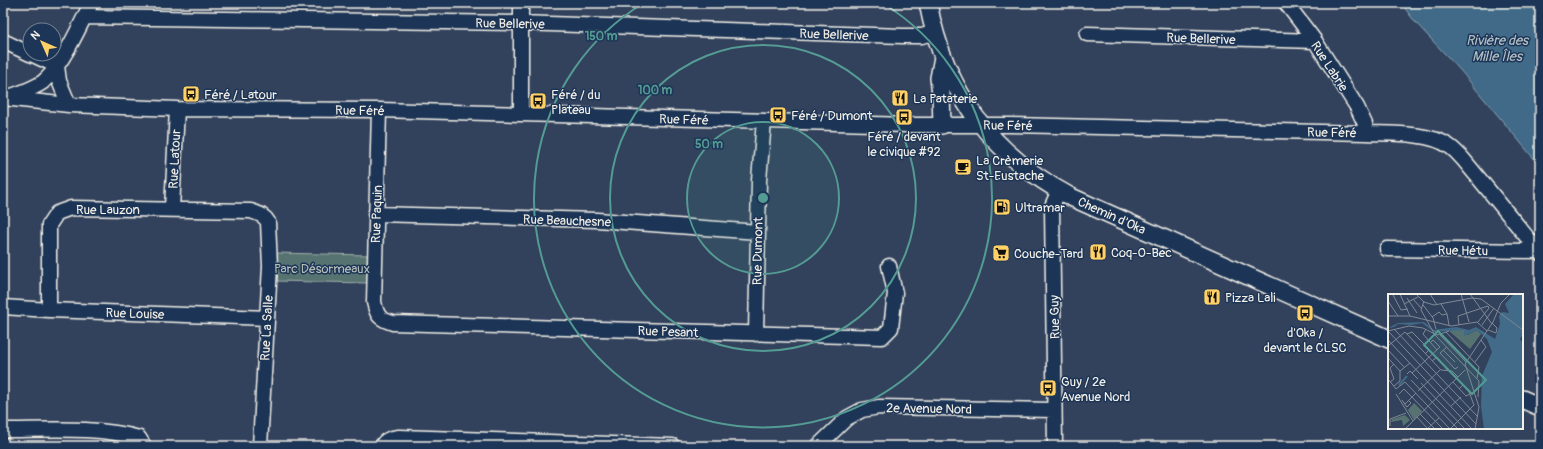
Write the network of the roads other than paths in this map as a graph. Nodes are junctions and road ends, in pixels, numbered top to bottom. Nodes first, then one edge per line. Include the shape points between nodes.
1 (90, 3) edge
2 (521, 3) edge
3 (928, 3) edge
4 (1286, 3) edge
5 (84, 17) junction
6 (520, 23) junction
7 (935, 32) junction
8 (1087, 34) dead end
9 (3, 41) edge
10 (1315, 41) junction
11 (22, 50) edge
12 (943, 56) junction
13 (48, 62) edge
14 (57, 66) junction
15 (4, 98) edge
16 (69, 105) junction
17 (177, 109) junction
18 (379, 110) junction
19 (521, 114) junction
20 (764, 121) junction
21 (942, 125) junction
22 (982, 125) junction
23 (1366, 133) junction
24 (1059, 190) junction
25 (172, 209) junction
26 (260, 214) joint
27 (375, 214) junction
28 (758, 232) junction
29 (1387, 249) dead end
30 (1540, 252) edge
31 (889, 266) dead end
32 (3, 307) edge
33 (49, 310) junction
34 (379, 316) joint
35 (267, 318) junction
36 (756, 334) junction
37 (1388, 339) edge
38 (1523, 399) edge
39 (1540, 407) edge
40 (1054, 410) junction
41 (3, 430) edge
42 (527, 444) edge
43 (144, 446) edge
44 (260, 446) edge
45 (382, 446) edge
46 (673, 446) edge
47 (818, 446) edge
48 (1055, 446) edge

1 - 5 street
2 - 6 street
3 - 7 main road, Chemin d'Oka
4 - 10 street, Rue Labrie
5 - 6 street, Rue Bellerive
5 - 14 street
6 - 7 street, Rue Bellerive via 902,36 922,36
6 - 19 street
7 - 12 main road, Chemin d'Oka
8 - 10 street, Rue Bellerive
9 - 11 street
10 - 23 street, Rue Labrie via 1357,107
12 - 21 main road via 939,78
12 - 22 main road, Chemin d'Oka via 955,84
13 - 14 street
14 - 15 street via 42,82
14 - 16 street via 58,81
15 - 16 street, Rue Féré
16 - 17 street, Rue Féré
17 - 18 street, Rue Féré
17 - 25 street, Rue Latour
18 - 19 street, Rue Féré
18 - 27 street, Rue Paquin
19 - 20 street, Rue Féré
20 - 21 street, Rue Féré
20 - 28 street, Rue Dumont
21 - 22 street, Rue Féré
22 - 23 street, Rue Féré
22 - 24 main road, Chemin d'Oka via 1015,160
23 - 30 street, Rue Féré via 1424,137 1450,146
24 - 37 main road, Chemin d'Oka
24 - 40 street, Rue Guy via 1052,206
25 - 26 street, Rue Lauzon
25 - 33 street, Rue Lauzon via 71,208 57,213 49,225
26 - 35 street, Rue La Salle via 268,222 270,266
27 - 28 street, Rue Beauchesne via 597,220
27 - 34 street, Rue Paquin via 374,302
28 - 36 street, Rue Dumont
29 - 30 street, Rue Hétu
31 - 36 street, Rue Pesant via 895,293 891,328 882,337
32 - 33 street, Rue Louise
33 - 35 street, Rue Louise
34 - 36 street, Rue Pesant via 383,320 393,322
35 - 44 street, Rue La Salle
38 - 39 main road
40 - 47 street, 2e Avenue Nord via 879,407 862,410 847,418
40 - 48 street, Rue Guy
41 - 43 street via 124,433 139,438
42 - 45 street via 399,437 389,439
42 - 46 street

